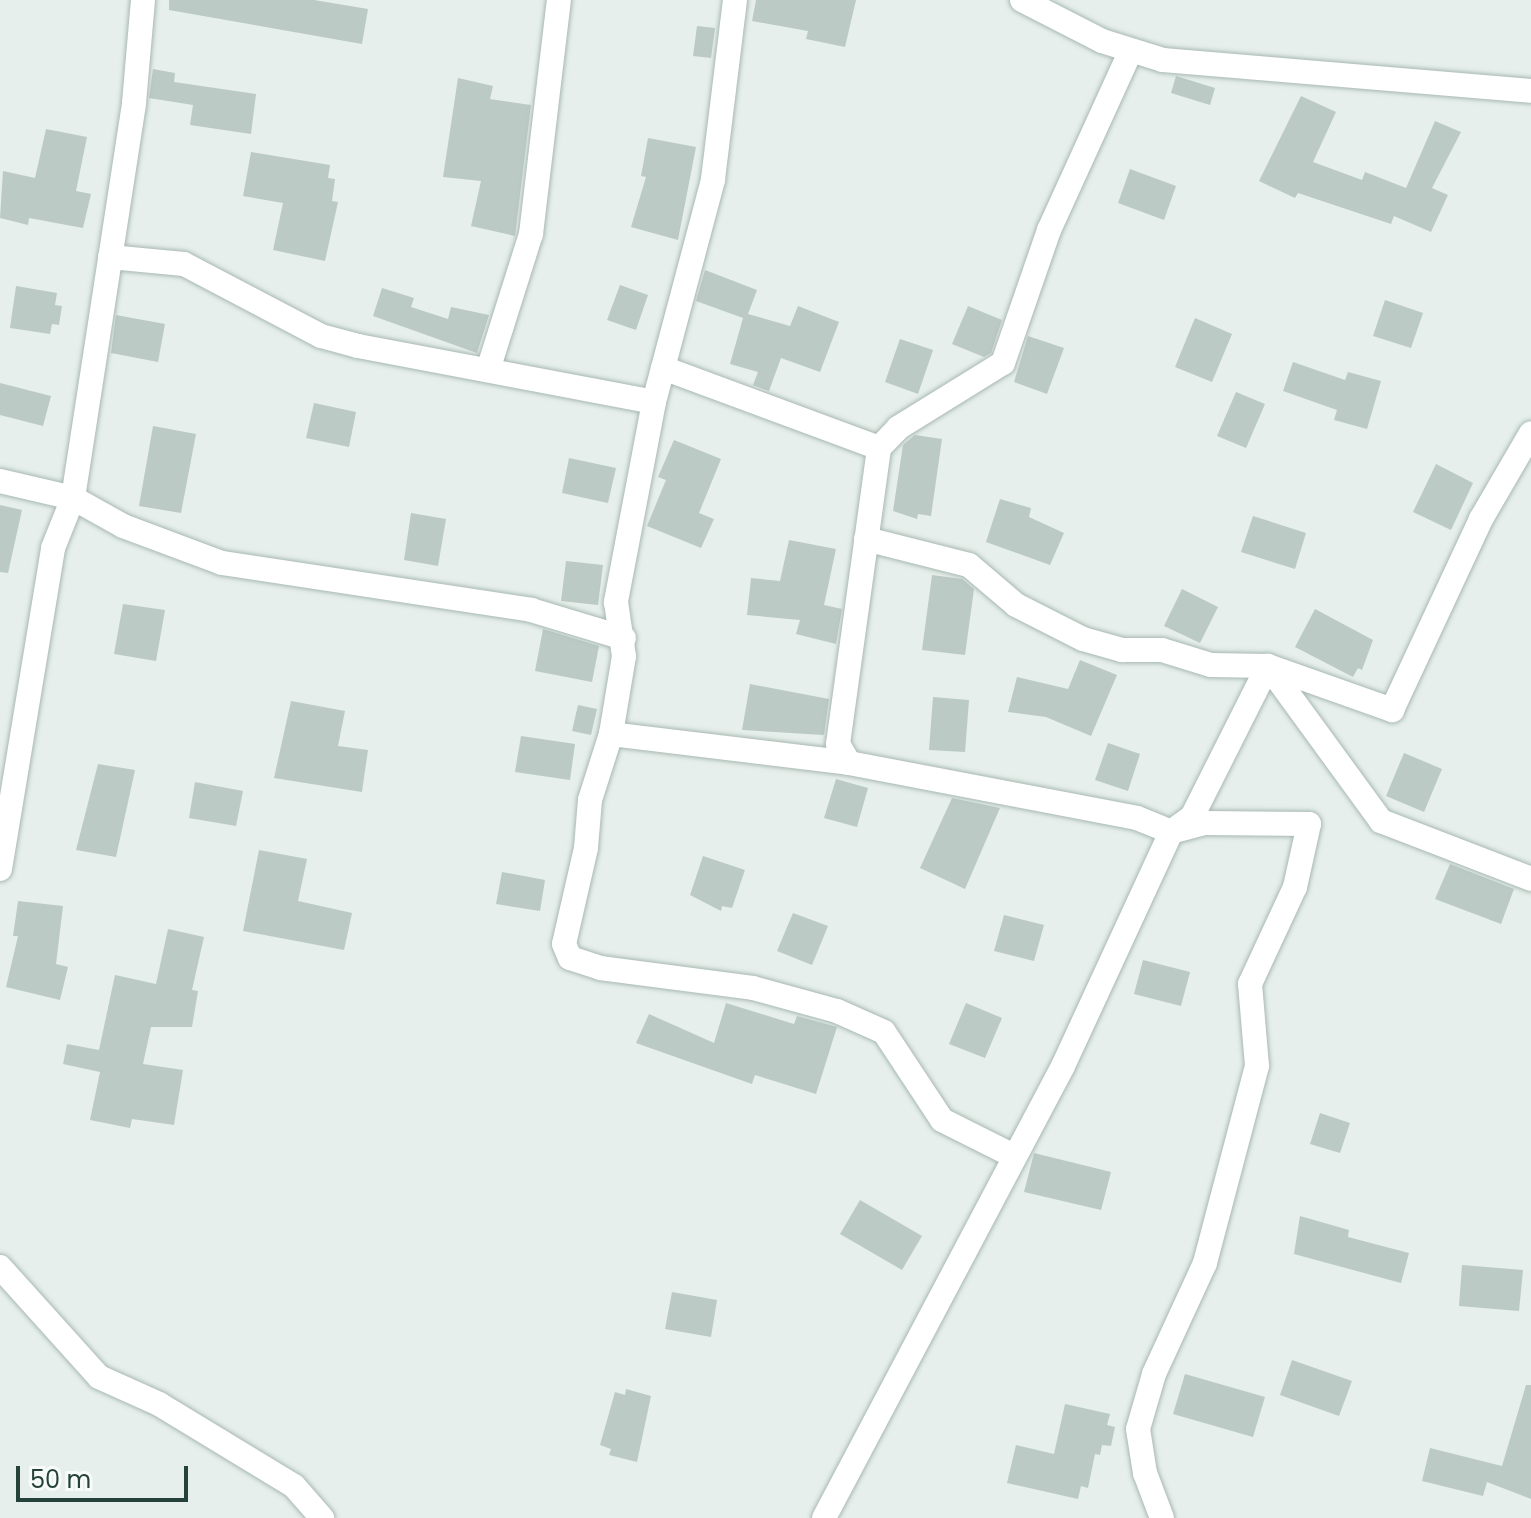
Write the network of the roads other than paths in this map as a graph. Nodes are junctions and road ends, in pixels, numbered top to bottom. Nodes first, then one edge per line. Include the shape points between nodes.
1 (143, 0) edge
2 (559, 0) edge
3 (735, 0) edge
4 (1022, 0) edge
5 (1130, 52) junction
6 (1531, 91) edge
7 (110, 257) junction
8 (489, 367) junction
9 (663, 368) junction
10 (654, 402) junction
11 (1531, 433) edge
12 (879, 448) junction
13 (0, 481) edge
14 (73, 498) junction
15 (866, 539) junction
16 (624, 638) junction
17 (1268, 666) junction
18 (611, 734) junction
19 (849, 763) junction
20 (1171, 832) junction
21 (0, 869) edge
22 (1531, 879) edge
23 (1012, 1155) junction
24 (0, 1267) edge
25 (322, 1518) edge
26 (824, 1518) edge
27 (1162, 1518) edge

1 - 7 street via 134,103
2 - 8 street via 531,234
3 - 9 street via 713,180
4 - 5 street
5 - 6 street
5 - 12 street via 1049,230 1003,363 898,428
7 - 8 street via 184,264 321,336 428,363
7 - 14 street
8 - 10 street
9 - 10 street
9 - 12 street
10 - 16 street via 616,602
11 - 17 street via 1481,519 1392,710
12 - 15 street
13 - 14 street
14 - 16 street via 123,526 222,563 531,610
14 - 21 street via 53,548
15 - 17 street via 969,565 1016,605 1083,639 1122,650 1162,650 1211,665
15 - 19 street via 838,744
16 - 18 street
17 - 20 street via 1192,817
17 - 22 street via 1381,821
18 - 19 street
18 - 23 street via 590,800 586,848 568,911 564,944 570,958 616,970 753,988 837,1011 884,1032 942,1120
19 - 20 street via 1137,818
20 - 23 street via 1063,1066
20 - 27 street via 1205,823 1309,824 1295,887 1250,984 1257,1066 1205,1263 1154,1374 1138,1429 1145,1473
23 - 26 street
24 - 25 street via 99,1377 159,1404 294,1486

